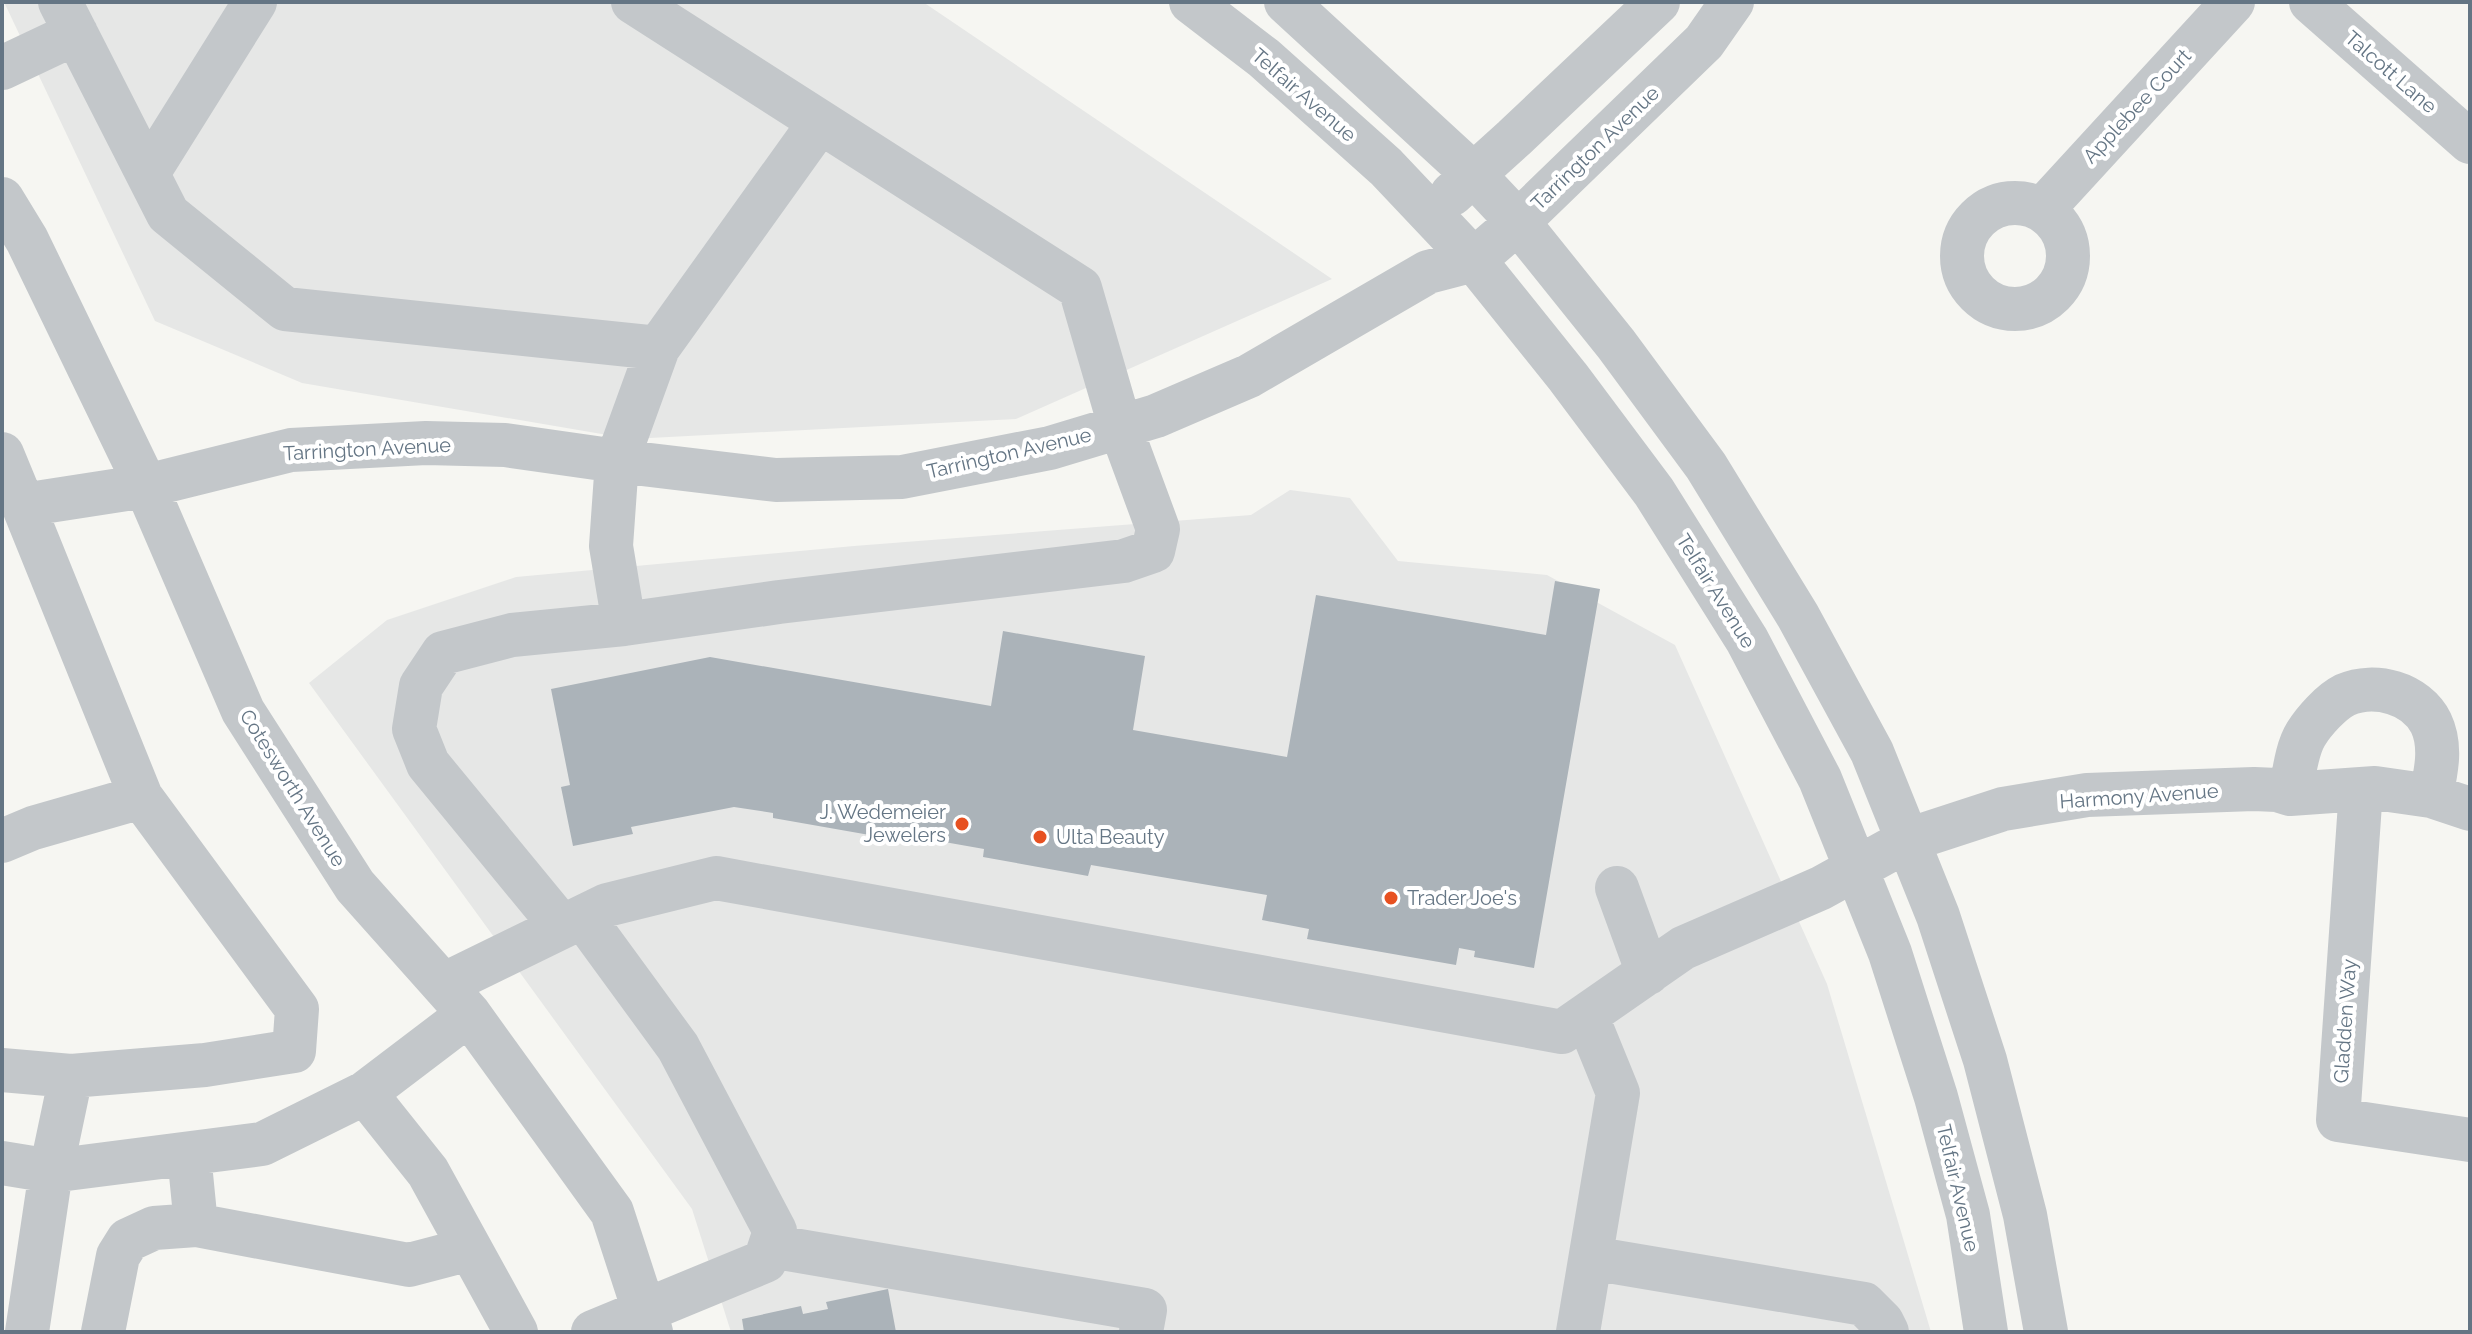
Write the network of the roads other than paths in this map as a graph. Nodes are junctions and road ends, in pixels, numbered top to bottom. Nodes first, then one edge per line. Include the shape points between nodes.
1 (255, 2) edge
2 (633, 2) edge
3 (1191, 2) edge
4 (1286, 2) edge
5 (1658, 2) edge
6 (1732, 2) edge
7 (2233, 2) edge
8 (2311, 2) edge
9 (68, 17) edge
10 (2, 68) edge
11 (820, 122) junction
12 (2470, 142) edge
13 (148, 173) junction
14 (1473, 174) junction
15 (2, 199) edge
16 (2042, 210) dead end
17 (1430, 213) junction
18 (1518, 222) junction
19 (1474, 260) junction
20 (658, 348) junction
21 (1120, 426) junction
22 (2, 454) edge
23 (617, 461) junction
24 (146, 486) junction
25 (23, 505) junction
26 (624, 624) junction
27 (2361, 789) junction
28 (2290, 794) junction
29 (141, 797) junction
30 (2451, 802) edge
31 (1908, 840) junction
32 (2, 841) edge
33 (1857, 869) junction
34 (1617, 888) dead end
35 (572, 922) junction
36 (1648, 973) junction
37 (457, 999) junction
38 (1587, 1017) junction
39 (2, 1070) edge
40 (71, 1076) junction
41 (365, 1093) junction
42 (2470, 1140) edge
43 (189, 1154) junction
44 (2, 1163) edge
45 (51, 1171) junction
46 (196, 1225) junction
47 (770, 1246) junction
48 (470, 1249) junction
49 (1591, 1258) junction
50 (648, 1322) edge
51 (27, 1332) edge
52 (103, 1332) edge
53 (516, 1332) edge
54 (593, 1332) edge
55 (1141, 1332) edge
56 (1578, 1332) edge
57 (1887, 1332) edge
58 (1986, 1332) edge
59 (2046, 1332) edge

1 - 13 street
2 - 11 street
3 - 17 street, Telfair Avenue via 1264,58
4 - 14 street
5 - 14 street
6 - 18 street, Tarrington Avenue via 1704,42
7 - 16 street, Applebee Court
8 - 12 street, Talcott Lane
9 - 10 street
9 - 13 street
11 - 20 street
11 - 21 street via 1080,288
13 - 20 street via 168,214 285,309
14 - 17 street
14 - 18 street
15 - 24 street, Cotesworth Avenue
17 - 19 street, Telfair Avenue
18 - 19 street, Tarrington Avenue
18 - 31 street via 1706,466 1798,616 1872,752
19 - 21 street, Tarrington Avenue via 1428,272 1249,376
19 - 33 street, Telfair Avenue via 1654,492 1747,640 1820,779
20 - 23 street
21 - 23 street, Tarrington Avenue via 1050,448 902,477 776,480
21 - 26 street via 1158,529 1153,551 1124,561
22 - 25 street
23 - 24 street, Tarrington Avenue via 505,445 291,450
23 - 26 street via 611,546
24 - 25 street, Tarrington Avenue
24 - 37 street, Cotesworth Avenue via 243,711 355,886
25 - 29 street
26 - 35 street via 512,635 443,653 421,686 414,729 428,764
27 - 28 street, Harmony Avenue
27 - 30 street, Harmony Avenue
27 - 42 street, Gladden Way via 2338,1120
28 - 30 street, Harmony Avenue via 2304,736 2344,696 2369,689 2415,703 2431,724
28 - 31 street, Harmony Avenue via 2254,789 2087,795 2003,809
29 - 32 street
29 - 40 street via 297,1009 294,1051
31 - 33 street, Harmony Avenue
31 - 59 street via 1985,1060 2025,1215
33 - 36 street, Harmony Avenue via 1683,948
33 - 58 street, Telfair Avenue via 1936,1097 1968,1215
34 - 36 street
35 - 37 street, Harmony Avenue
35 - 38 street, Harmony Avenue via 607,905 716,878 1562,1032
35 - 47 street via 678,1047 775,1231
36 - 38 street, Harmony Avenue
37 - 41 street, Harmony Avenue
37 - 50 street, Cotesworth Avenue via 612,1212
38 - 49 street via 1618,1093
39 - 40 street
40 - 45 street
41 - 43 street, Harmony Avenue via 262,1144
41 - 48 street via 428,1172
43 - 45 street, Harmony Avenue
43 - 46 street
44 - 45 street, Harmony Avenue
45 - 51 street
46 - 48 street via 409,1265
46 - 52 street via 154,1228 128,1240 118,1256
47 - 50 street via 765,1261
47 - 55 street via 1145,1310
48 - 53 street
49 - 56 street
49 - 57 street via 1864,1304
50 - 54 street

